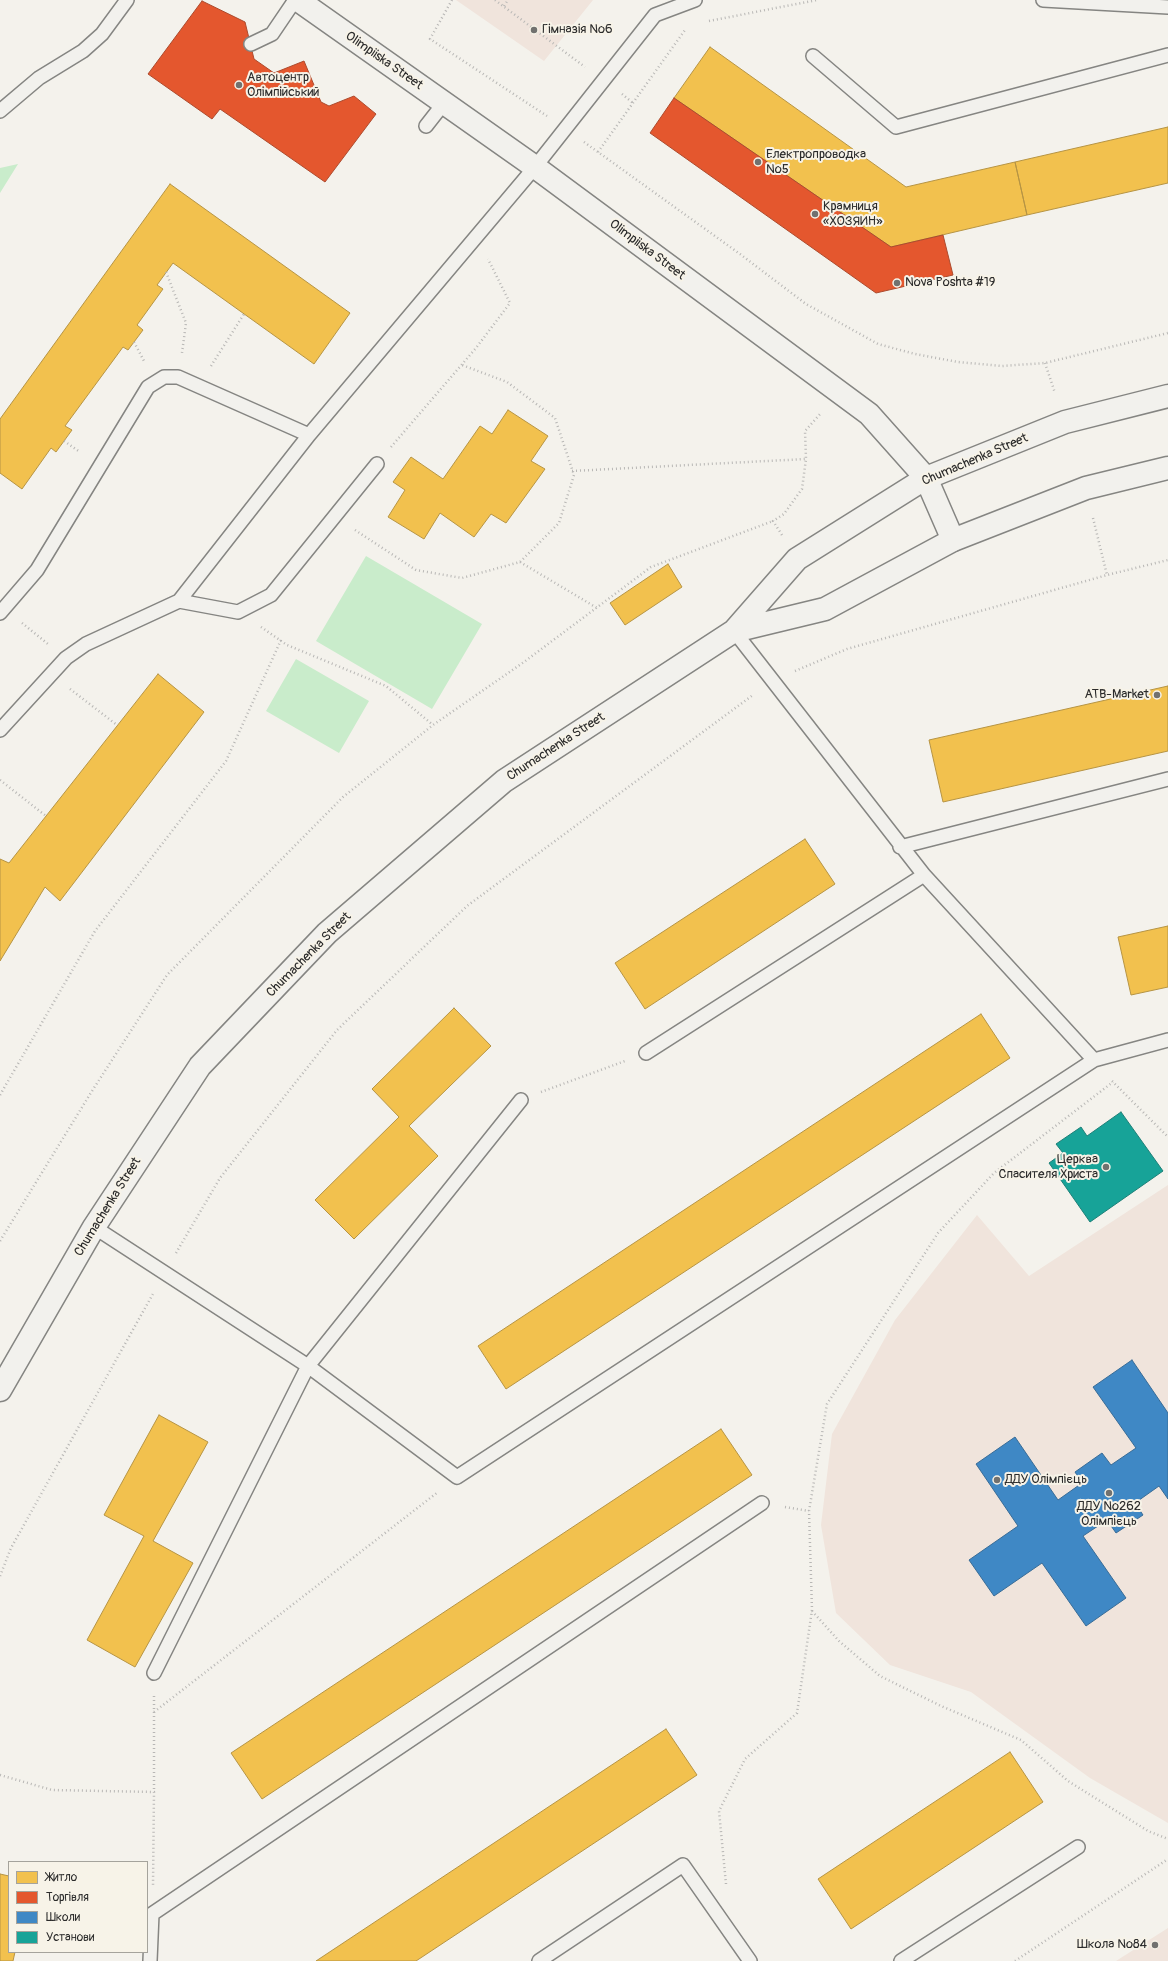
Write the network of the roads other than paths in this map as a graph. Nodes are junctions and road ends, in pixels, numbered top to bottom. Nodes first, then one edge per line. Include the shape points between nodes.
1 (127, 0) edge
2 (295, 0) edge
3 (298, 0) edge
4 (695, 0) edge
5 (1043, 0) edge
6 (1168, 7) edge
7 (251, 44) dead end
8 (1168, 55) edge
9 (813, 56) dead end
10 (444, 103) junction
11 (0, 111) edge
12 (426, 126) dead end
13 (535, 167) junction
14 (1168, 396) edge
15 (309, 435) junction
16 (376, 464) road end
17 (1168, 468) edge
18 (926, 478) junction
19 (953, 540) junction
20 (179, 601) junction
21 (2, 611) edge
22 (734, 631) junction
23 (0, 730) edge
24 (1168, 779) edge
25 (900, 847) junction
26 (924, 875) junction
27 (1168, 1040) edge
28 (646, 1053) road end
29 (1094, 1060) junction
30 (521, 1100) road end
31 (94, 1227) junction
32 (308, 1366) junction
33 (0, 1390) edge
34 (762, 1503) dead end
35 (154, 1673) road end
36 (1078, 1847) dead end
37 (150, 1961) edge
38 (539, 1961) edge
39 (750, 1961) edge
40 (900, 1961) edge

1 - 11 lane via 102,34 84,51 39,78
2 - 7 lane via 272,34
3 - 10 street, Olimpiiska Street
4 - 13 lane via 656,14
5 - 6 lane
8 - 9 lane via 896,127
10 - 12 lane
10 - 13 street, Olimpiiska Street
13 - 15 lane
13 - 18 street, Olimpiiska Street via 869,414
14 - 18 street, Chumachenka Street via 1065,422
15 - 20 lane
15 - 21 lane via 178,376 164,376 148,387 37,570
16 - 20 lane via 271,595 238,612
17 - 19 street, Chumachenka Street via 1086,488
18 - 19 street, Olimpiiska Street
18 - 22 street, Chumachenka Street via 796,560
19 - 22 street, Chumachenka Street via 825,609
20 - 23 lane via 86,644 66,658
22 - 25 lane
22 - 31 street, Chumachenka Street via 504,780 327,933 200,1066
24 - 25 lane
25 - 26 lane
26 - 28 lane
26 - 29 lane
27 - 29 lane
29 - 32 lane via 457,1477
30 - 32 lane
31 - 32 lane
31 - 33 street, Chumachenka Street
32 - 35 lane
34 - 37 lane via 152,1914
36 - 40 lane
38 - 39 lane via 683,1865

